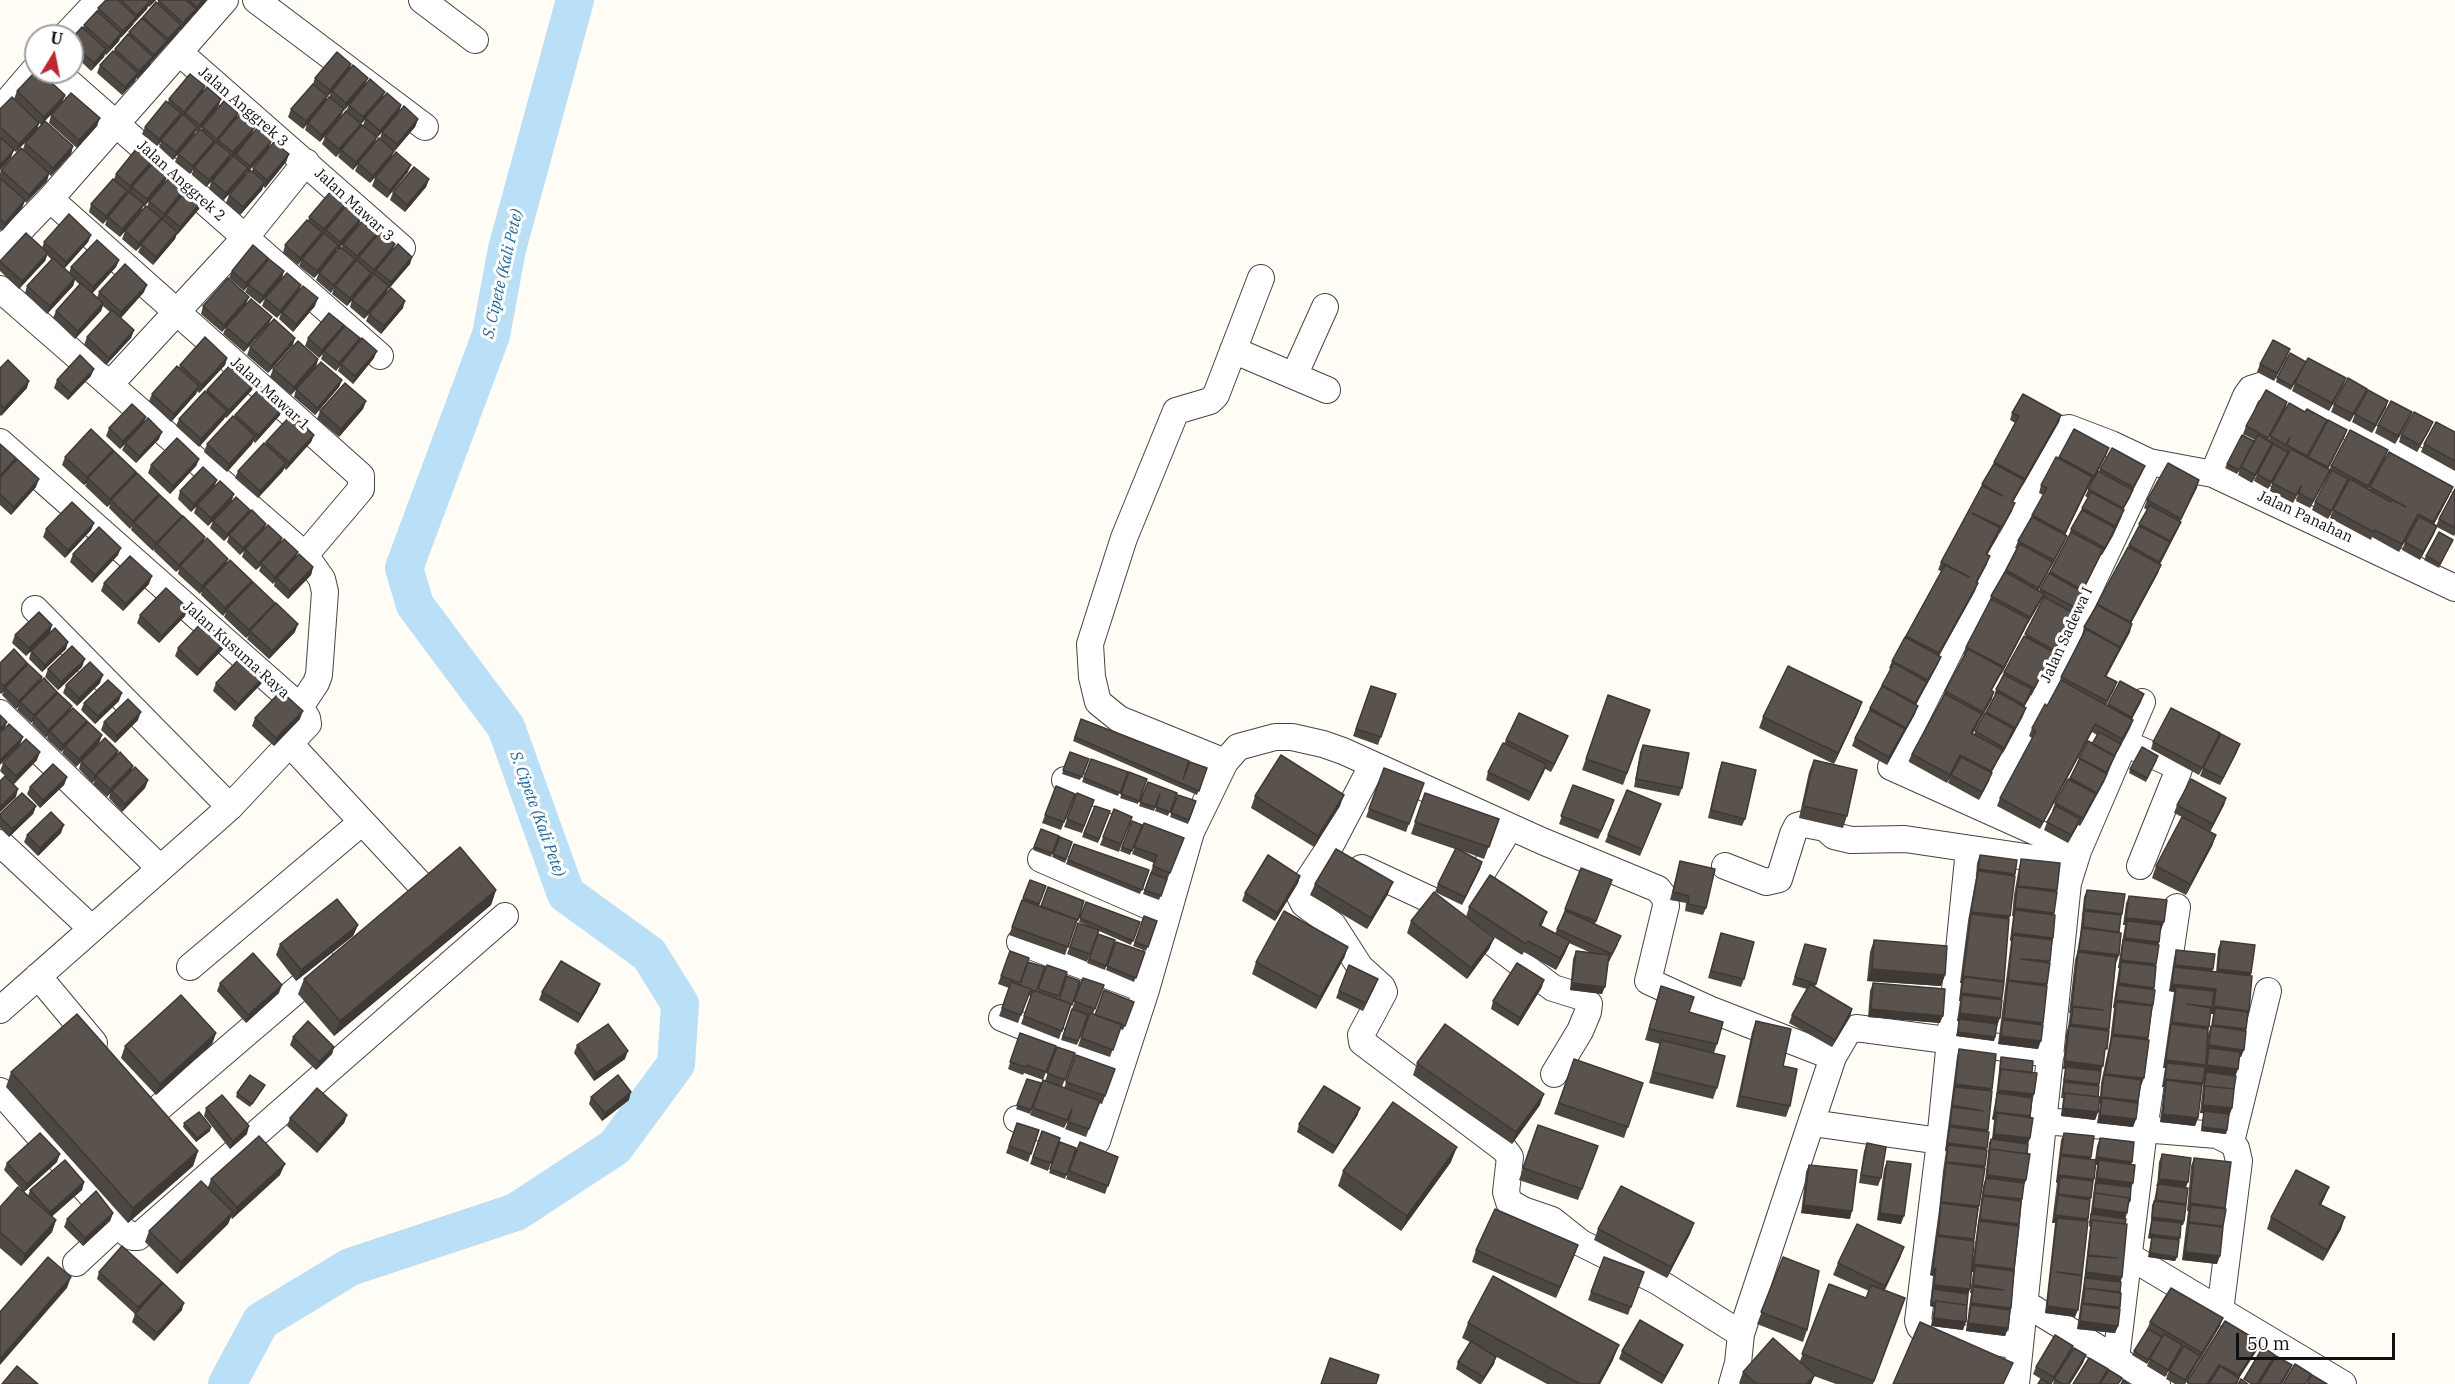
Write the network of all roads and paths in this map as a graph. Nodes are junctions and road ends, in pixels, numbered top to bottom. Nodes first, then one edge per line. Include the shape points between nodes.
1 (99, 0) edge
2 (225, 0) edge
3 (256, 0) edge
4 (422, 0) edge
5 (76, 24) edge
6 (475, 40) dead end
7 (180, 52) junction
8 (24, 82) edge
9 (71, 84) edge
10 (0, 110) edge
11 (117, 123) junction
12 (425, 127) dead end
13 (306, 162) junction
14 (50, 199) junction
15 (245, 238) junction
16 (402, 248) edge
17 (0, 251) edge
18 (1261, 278) dead end
19 (0, 289) edge
20 (1325, 307) dead end
21 (179, 311) junction
22 (1233, 350) junction
23 (380, 356) dead end
24 (1294, 376) junction
25 (111, 383) junction
26 (1327, 390) dead end
27 (0, 442) edge
28 (2149, 462) junction
29 (2213, 474) junction
30 (2455, 479) edge
31 (305, 555) junction
32 (2455, 588) edge
33 (36, 609) dead end
34 (2142, 702) edge
35 (0, 713) edge
36 (304, 713) junction
37 (2124, 743) junction
38 (290, 744) junction
39 (1225, 762) junction
40 (1372, 766) junction
41 (1065, 780) dead end
42 (230, 807) junction
43 (1986, 808) junction
44 (362, 822) junction
45 (1510, 827) junction
46 (1191, 832) junction
47 (0, 843) edge
48 (1969, 849) junction
49 (1328, 850) junction
50 (2075, 857) junction
51 (1041, 859) dead end
52 (1725, 866) dead end
53 (2140, 866) dead end
54 (160, 867) junction
55 (420, 884) edge
56 (2177, 907) dead end
57 (1167, 914) junction
58 (1456, 915) junction
59 (505, 916) dead end
60 (91, 928) junction
61 (1020, 942) edge
62 (348, 946) edge
63 (190, 967) dead end
64 (38, 976) junction
65 (1146, 990) junction
66 (2268, 991) dead end
67 (0, 1010) edge
68 (1002, 1018) edge
69 (1949, 1042) junction
70 (2050, 1054) junction
71 (107, 1058) edge
72 (1833, 1058) junction
73 (1120, 1066) junction
74 (1554, 1074) dead end
75 (0, 1091) edge
76 (154, 1113) edge
77 (1017, 1119) dead end
78 (2043, 1121) junction
79 (1812, 1124) junction
80 (2144, 1130) junction
81 (1940, 1141) junction
82 (2231, 1142) junction
83 (117, 1225) junction
84 (2128, 1256) junction
85 (76, 1263) dead end
86 (2026, 1304) junction
87 (2220, 1311) junction
88 (1741, 1334) junction
89 (2020, 1347) junction
90 (2116, 1359) junction
91 (1732, 1384) edge
92 (2016, 1384) edge
93 (2157, 1384) edge
94 (2343, 1384) edge

1 - 5 street
2 - 7 street
3 - 12 street
4 - 6 street
7 - 11 street
7 - 13 street, Jalan Anggrek 3
8 - 10 street
9 - 11 street, Jalan Anggrek 2
11 - 14 street
11 - 15 street, Jalan Anggrek 2
13 - 15 street
13 - 16 street, Jalan Mawar 3
14 - 17 street
14 - 21 street, Jalan Mawar 1
15 - 21 street
15 - 23 street, Jalan Anggrek 2
18 - 22 street
19 - 25 street
20 - 24 street
21 - 25 street
21 - 31 street, Jalan Mawar 1 via 361,476 362,489
22 - 24 street
22 - 39 street via 1216,395 1210,401 1176,411 1124,538 1090,644 1098,702 1119,719
24 - 26 street
25 - 31 street
27 - 36 street, Jalan Kusuma Raya
28 - 29 street, Jalan Panahan
28 - 43 street, Jalan Sadewa I
28 - 43 street, Jalan Panahan via 2068,428 2059,432 1891,767
29 - 30 street via 2246,396 2252,389 2264,386
29 - 32 street, Jalan Panahan
31 - 36 street via 326,592 319,675
33 - 42 street
34 - 37 street
35 - 54 street
36 - 38 street via 306,727
37 - 50 street
37 - 53 street via 2180,769
38 - 42 street
38 - 44 street
39 - 40 street via 1238,747 1275,737 1292,737 1323,744
39 - 46 street
40 - 45 street
40 - 49 street
41 - 46 street
42 - 54 street
43 - 50 street
44 - 55 street
44 - 63 street
45 - 58 street
45 - 72 street via 1663,894 1666,906 1647,978 1652,984
46 - 57 street
47 - 60 street
48 - 50 street
48 - 52 street via 1905,839 1851,840 1804,824 1797,826 1779,879 1766,882
48 - 69 street
49 - 58 street
49 - 88 street via 1300,891 1300,898 1333,926 1360,967 1382,987 1384,992 1361,1035 1362,1042 1504,1149 1509,1157 1509,1202 1552,1220 1581,1243 1657,1281
50 - 70 street via 2068,884
51 - 57 street
54 - 60 street
56 - 80 street
57 - 65 street
58 - 74 street via 1553,988 1589,1004 1580,1031
59 - 83 street via 327,1074 200,1166 141,1236 132,1237
60 - 64 street
61 - 65 street
62 - 76 street
64 - 67 street
64 - 71 street
65 - 73 street
66 - 82 street
68 - 73 street
69 - 70 street
69 - 72 street via 1856,1028 1847,1033
69 - 81 street
70 - 78 street
72 - 79 street
73 - 77 street via 1093,1145
75 - 83 street
78 - 80 street
78 - 86 street
79 - 81 street
79 - 88 street
80 - 82 street via 2217,1135
80 - 84 street
81 - 89 street via 1920,1327 1928,1334
82 - 87 street via 2239,1161
83 - 85 street
84 - 87 street
84 - 90 street
86 - 89 street
86 - 90 street
87 - 94 street
88 - 91 street
89 - 92 street
90 - 93 street

